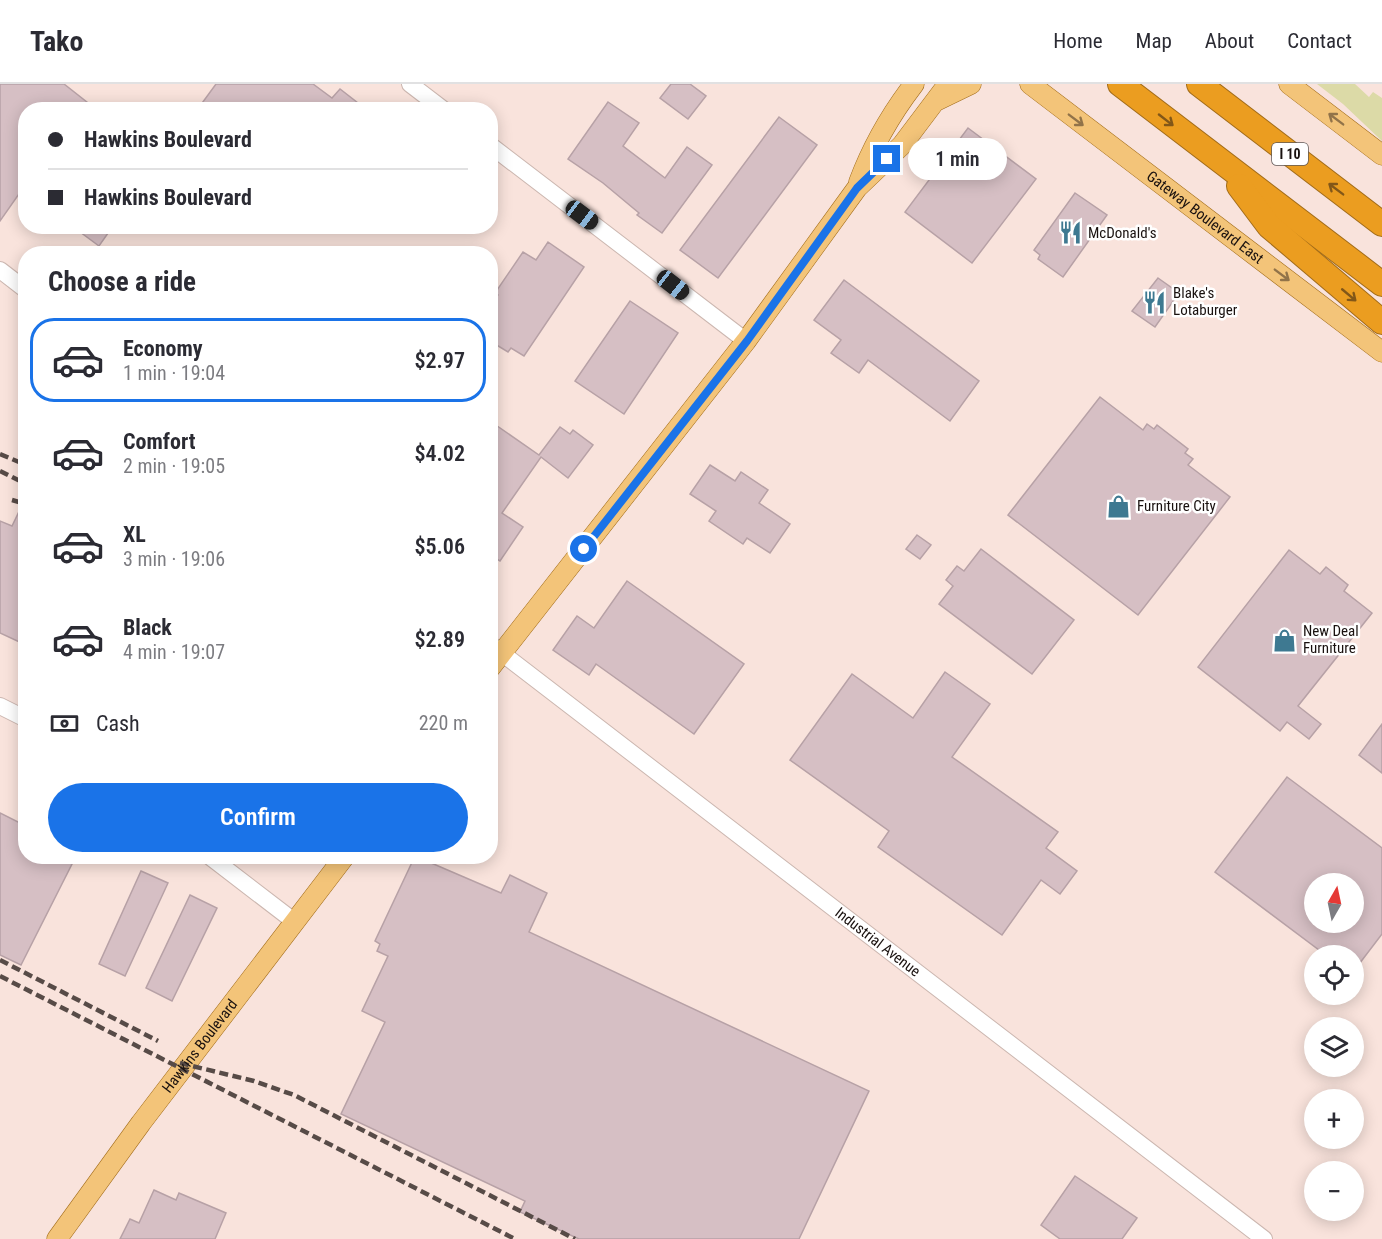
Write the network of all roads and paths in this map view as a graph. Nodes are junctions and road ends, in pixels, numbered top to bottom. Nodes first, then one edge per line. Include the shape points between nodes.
1 (410, 84) edge
2 (914, 84) edge
3 (948, 84) edge
4 (971, 84) edge
5 (1030, 84) edge
6 (1120, 84) edge
7 (1199, 84) edge
8 (1289, 84) edge
9 (936, 100) junction
10 (434, 102) edge
11 (498, 151) edge
12 (1382, 155) edge
13 (1222, 163) junction
14 (857, 188) junction
15 (1382, 224) edge
16 (0, 270) edge
17 (18, 284) edge
18 (1382, 284) edge
19 (1382, 322) edge
20 (747, 341) junction
21 (1382, 352) edge
22 (498, 650) edge
23 (498, 658) edge
24 (0, 706) edge
25 (18, 715) edge
26 (220, 864) edge
27 (339, 864) edge
28 (295, 921) junction
29 (57, 1239) edge
30 (1264, 1239) edge

1 - 10 street
2 - 14 main road via 869,155
3 - 9 main road
4 - 9 main road
5 -> 21 main road, Gateway Boulevard East
6 -> 13 highway
15 -> 7 highway, I 10
12 -> 8 main road
9 - 14 main road via 902,145
11 - 20 street
13 - 18 highway
13 -> 19 highway via 1269,226
14 - 20 main road
16 - 17 street
20 - 22 main road
23 - 30 street, Industrial Avenue
24 - 25 street
26 - 28 street
27 - 28 main road, Hawkins Boulevard
28 - 29 main road, Hawkins Boulevard

